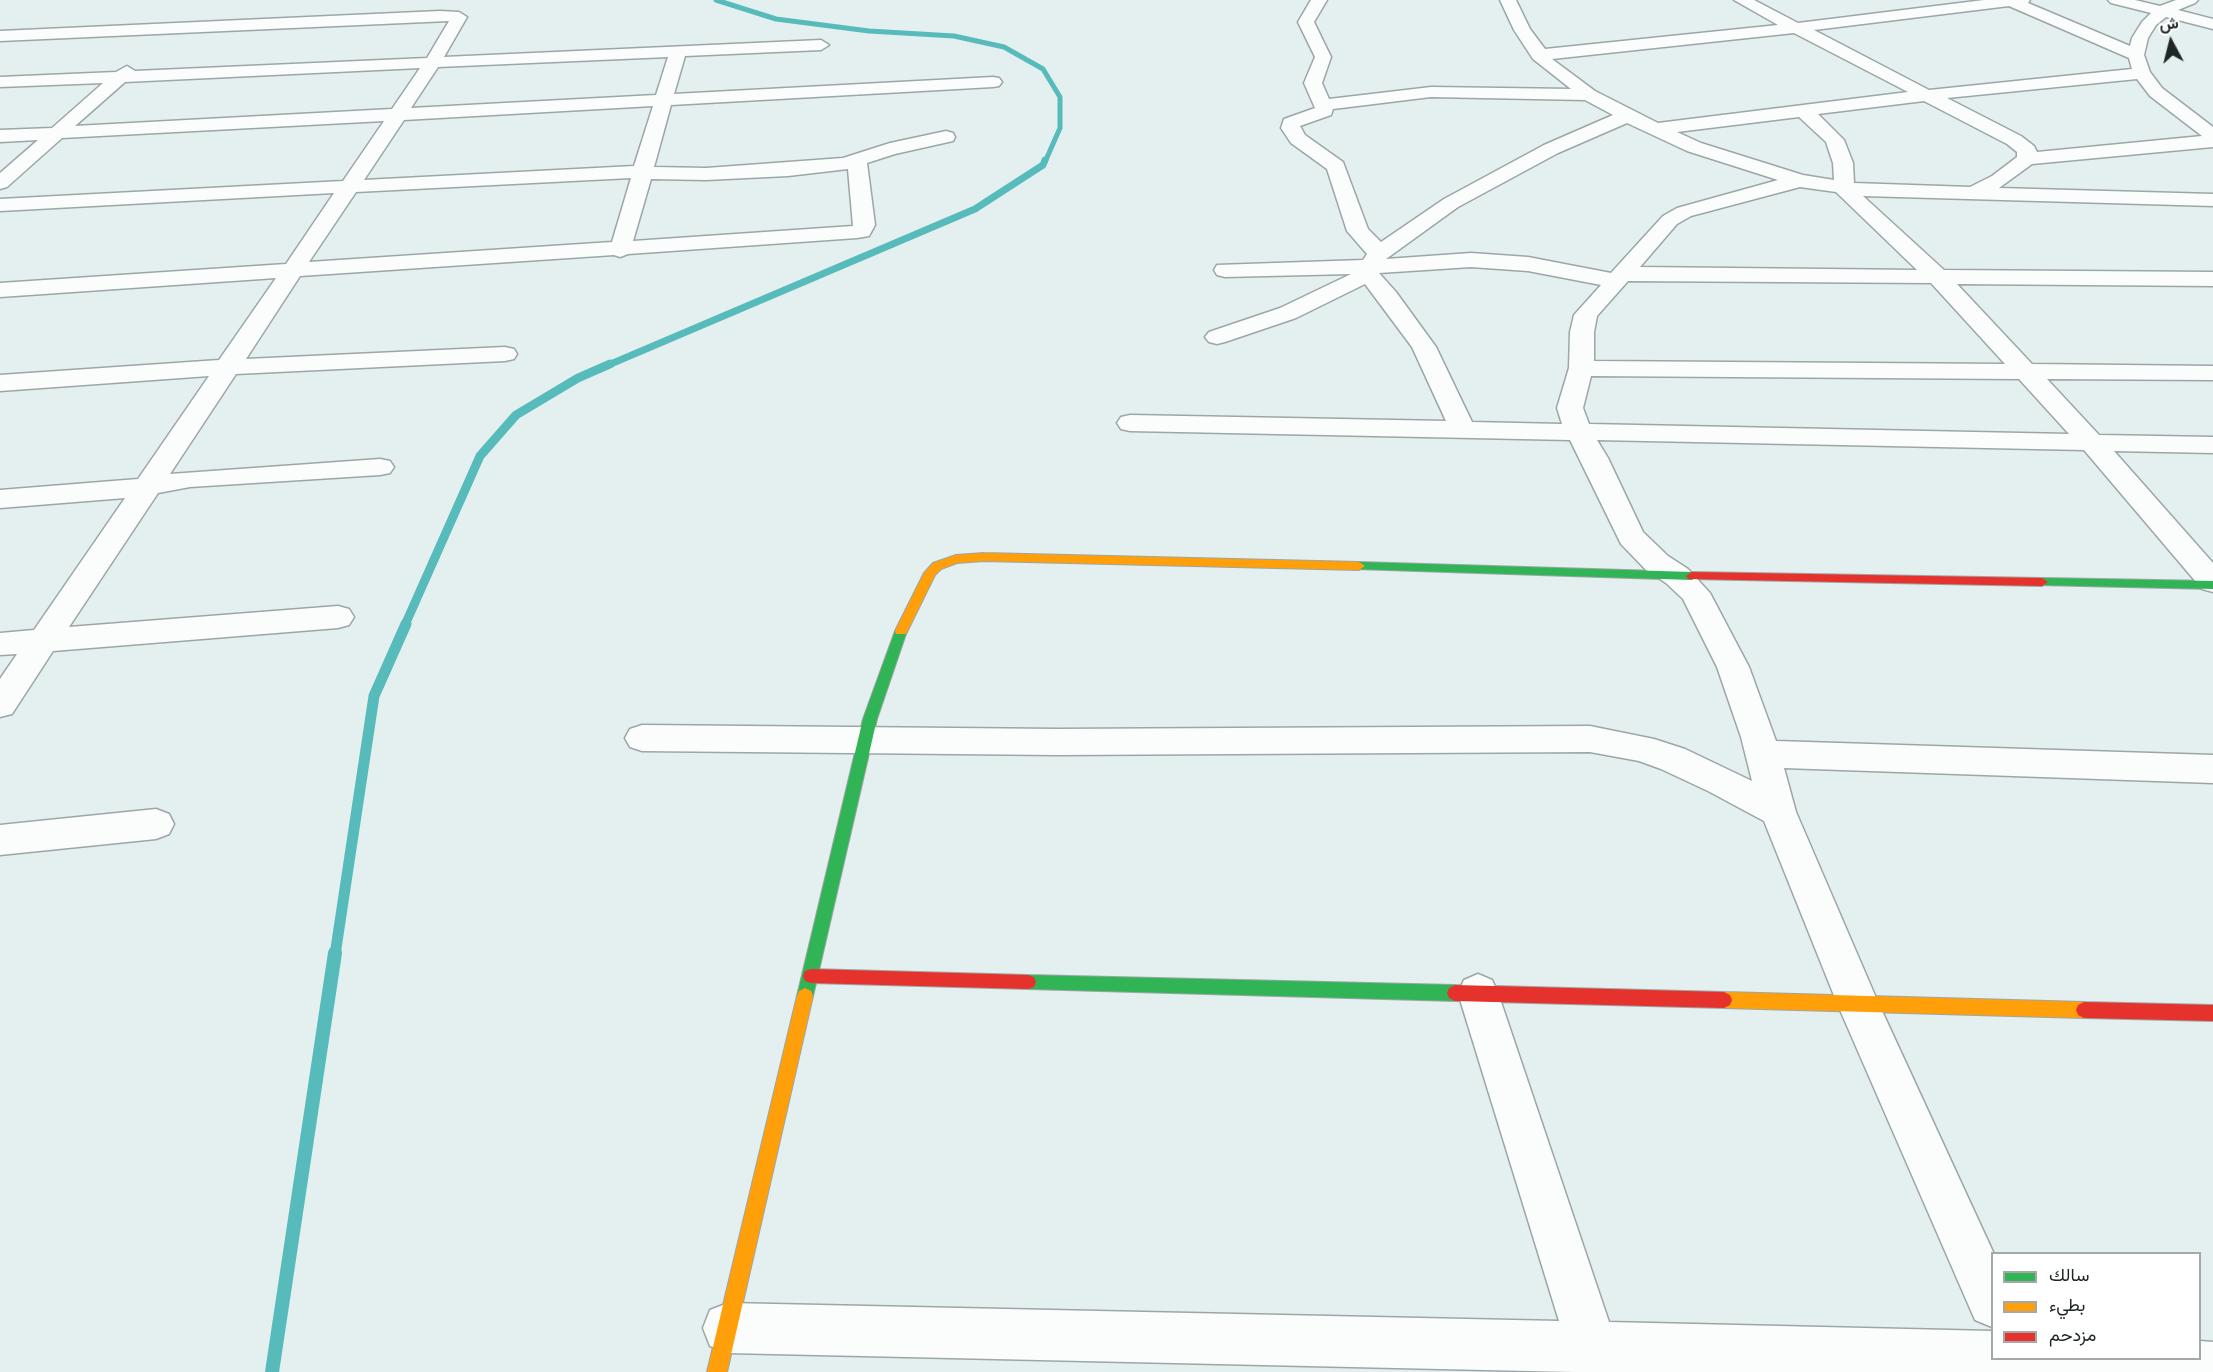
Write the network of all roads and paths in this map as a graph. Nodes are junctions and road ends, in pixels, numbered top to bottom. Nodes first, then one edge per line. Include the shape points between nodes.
1 (410, 0) edge
2 (1319, 0) edge
3 (1324, 0) edge
4 (1508, 0) edge
5 (1742, 0) edge
6 (2116, 0) edge
7 (2190, 0) edge
8 (2017, 1) edge
9 (278, 9) dead end
10 (2165, 10) junction
11 (440, 16) junction
12 (259, 24) junction
13 (2213, 24) edge
14 (175, 28) junction
15 (1795, 28) junction
16 (0, 36) edge
17 (821, 45) dead end
18 (678, 50) junction
19 (1539, 55) junction
20 (2136, 55) junction
21 (433, 62) junction
22 (2142, 73) junction
23 (121, 76) junction
24 (0, 82) edge
25 (993, 82) dead end
26 (1589, 95) junction
27 (1928, 96) junction
28 (663, 102) junction
29 (1322, 105) junction
30 (1804, 111) junction
31 (396, 116) junction
32 (1627, 116) junction
33 (1654, 129) junction
34 (56, 133) junction
35 (0, 136) edge
36 (946, 137) dead end
37 (2213, 139) edge
38 (2027, 159) junction
39 (857, 160) junction
40 (643, 172) junction
41 (1800, 181) junction
42 (0, 183) edge
43 (349, 186) junction
44 (1844, 190) junction
45 (1972, 194) junction
46 (2213, 200) edge
47 (0, 205) edge
48 (620, 250) junction
49 (1372, 264) junction
50 (1224, 270) dead end
51 (292, 271) junction
52 (1937, 276) junction
53 (1621, 278) junction
54 (2213, 279) edge
55 (0, 290) edge
56 (1217, 337) dead end
57 (505, 354) dead end
58 (227, 367) junction
59 (1581, 368) junction
60 (2025, 370) junction
61 (2213, 374) edge
62 (0, 383) edge
63 (1130, 423) dead end
64 (1463, 430) junction
65 (1578, 432) junction
66 (2091, 442) junction
67 (2213, 445) edge
68 (380, 467) dead end
69 (147, 485) junction
70 (0, 499) edge
71 (1677, 576) junction
72 (2213, 584) edge
73 (338, 617) dead end
74 (43, 640) junction
75 (0, 644) edge
76 (0, 705) edge
77 (642, 738) dead end
78 (864, 741) junction
79 (1762, 754) junction
80 (2213, 769) edge
81 (1778, 812) junction
82 (156, 824) dead end
83 (0, 840) edge
84 (812, 976) junction
85 (1478, 993) junction
86 (1858, 1003) junction
87 (2213, 1013) edge
88 (1991, 1301) edge
89 (722, 1350) edge
90 (1991, 1356) edge
91 (1596, 1359) edge
92 (2068, 1360) edge
93 (2213, 1367) edge

1 - 11 street
2 - 3 street
2 - 29 street via 1306,22 1323,57 1312,83
4 - 19 street
5 - 15 street
6 - 10 street
7 - 10 street
8 - 15 street
8 - 20 street
9 - 12 street
10 - 13 street
10 - 20 street via 2150,22
11 - 12 street
11 - 21 street via 459,17
12 - 14 street
14 - 16 street
14 - 23 street
15 - 19 street
15 - 27 street
17 - 18 street
18 - 21 street
18 - 28 street
19 - 26 street
20 - 22 street
21 - 23 street
21 - 31 street
22 - 27 street
22 - 37 street via 2156,92
23 - 24 street
23 - 34 street
25 - 28 street
26 - 29 street via 1431,92
26 - 32 street
27 - 30 street
27 - 38 street via 2014,140 2027,150
28 - 31 street
28 - 40 street
29 - 49 street via 1324,112 1298,119 1290,128 1292,134 1336,166 1358,231 1368,244
30 - 33 street
30 - 44 street via 1835,140 1843,163
31 - 34 street
31 - 43 street
32 - 33 street
32 - 49 street via 1551,149 1451,203
33 - 41 street via 1694,147
34 - 35 street
34 - 42 street
36 - 39 street
37 - 38 street
38 - 45 street
39 - 40 street via 788,170
39 - 48 street via 864,225 861,231
40 - 43 street
40 - 48 street
41 - 44 street
41 - 53 street via 1684,212 1670,220
43 - 47 street
43 - 51 street
44 - 45 street
44 - 52 street
45 - 46 street
48 - 51 street
49 - 50 street
49 - 53 street via 1486,261
49 - 56 street via 1350,284 1288,314
49 - 64 street via 1388,297 1424,347
51 - 55 street
51 - 58 street
52 - 53 street
52 - 54 street
52 - 60 street
53 - 59 street via 1586,315
57 - 58 street
58 - 62 street
58 - 69 street
59 - 60 street
59 - 65 street via 1570,408
60 - 61 street
60 - 66 street
63 - 64 street
64 - 65 street
65 - 66 street
65 - 71 street via 1631,537 1657,564
66 - 67 street
66 - 72 street
68 - 69 street
69 - 70 street
69 - 74 street
71 - 72 street
71 - 78 street via 1179,561 956,559 930,573 914,602 896,643
71 - 79 street via 1695,593 1714,627 1733,667
73 - 74 street
74 - 75 street
74 - 76 street
77 - 78 street
78 - 81 street via 1590,739 1642,748 1673,759
78 - 84 street
79 - 80 street
79 - 81 street
81 - 86 street
82 - 83 street
84 - 85 street
84 - 89 street
85 - 86 street
85 - 91 street
86 - 87 street
86 - 88 street
89 - 91 street
90 - 91 street
92 - 93 street

